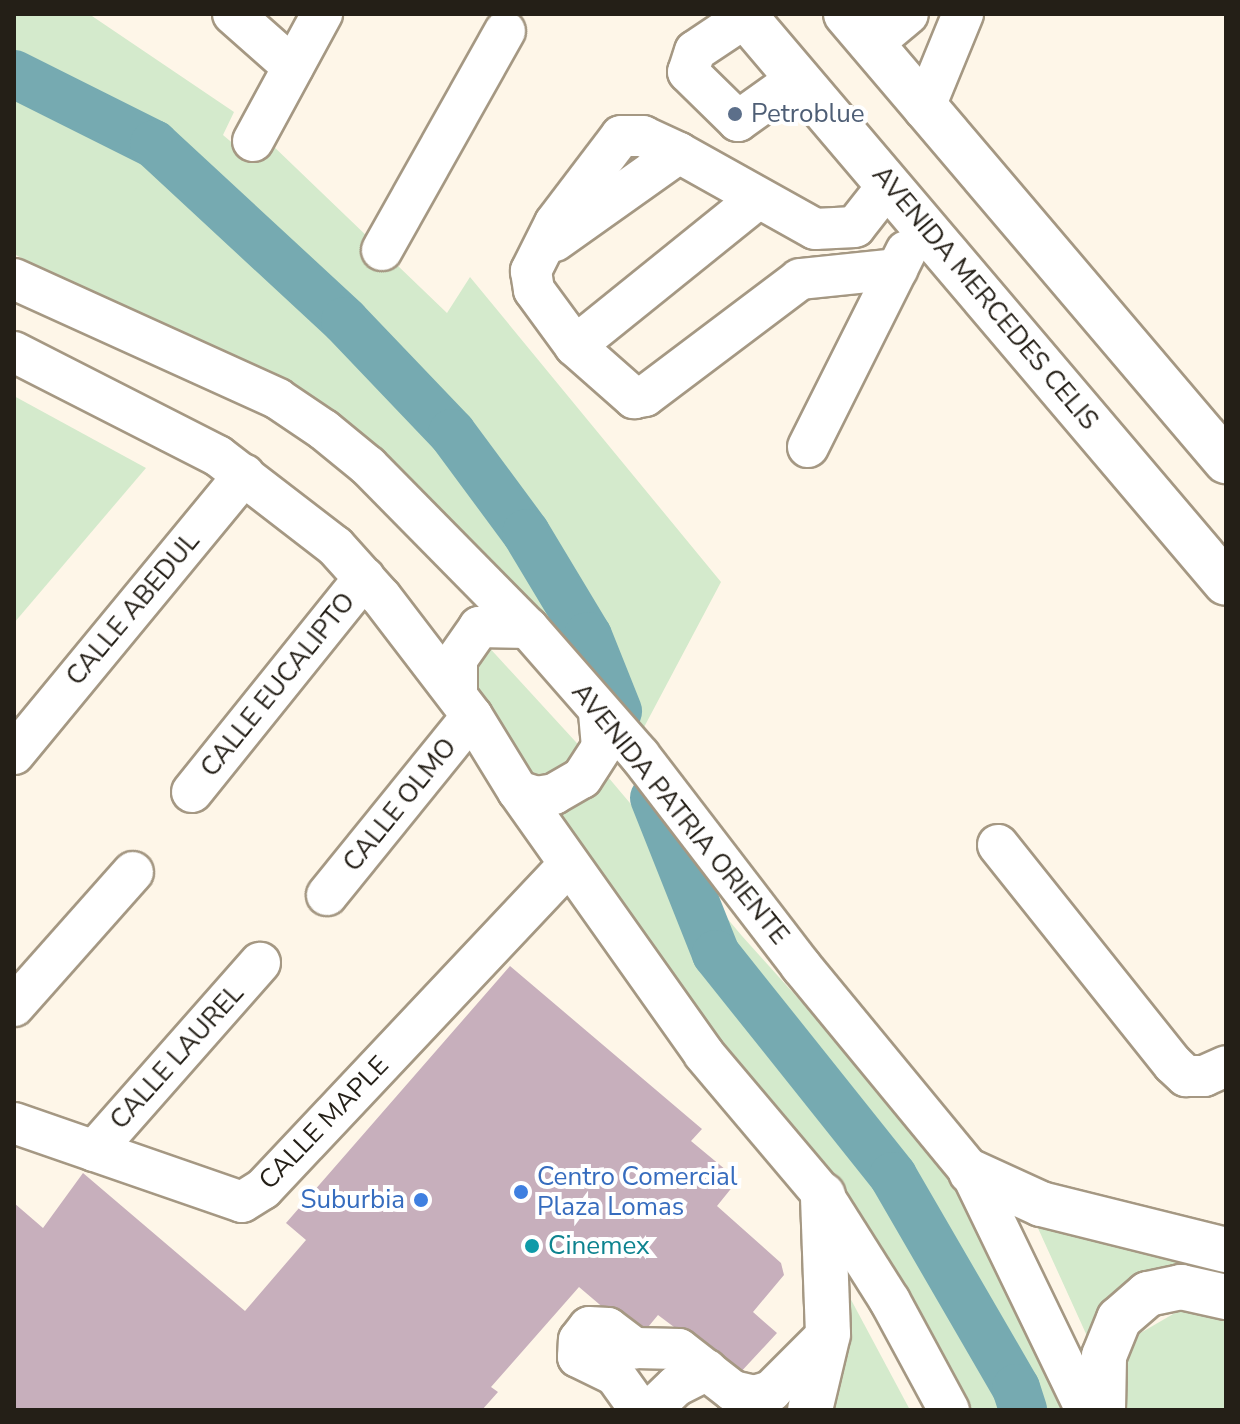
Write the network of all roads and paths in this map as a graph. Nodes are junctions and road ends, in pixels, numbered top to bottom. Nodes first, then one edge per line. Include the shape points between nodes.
1 (233, 14) edge
2 (322, 14) edge
3 (908, 14) edge
4 (963, 14) edge
5 (744, 15) edge
6 (858, 30) edge
7 (507, 32) edge
8 (293, 67) junction
9 (798, 78) junction
10 (924, 109) junction
11 (253, 141) dead end
12 (888, 185) junction
13 (756, 200) junction
14 (920, 222) junction
15 (382, 250) dead end
16 (897, 269) junction
17 (14, 279) edge
18 (575, 346) junction
19 (14, 352) edge
20 (808, 447) dead end
21 (1226, 461) edge
22 (244, 475) junction
23 (364, 578) junction
24 (1226, 583) edge
25 (528, 628) junction
26 (465, 705) junction
27 (599, 710) junction
28 (18, 748) edge
29 (518, 791) junction
30 (192, 792) dead end
31 (998, 845) dead end
32 (569, 864) junction
33 (133, 872) dead end
34 (327, 895) dead end
35 (260, 963) dead end
36 (14, 1006) edge
37 (1226, 1066) edge
38 (14, 1123) edge
39 (94, 1151) junction
40 (971, 1172) junction
41 (823, 1195) junction
42 (1226, 1250) edge
43 (1226, 1297) edge
44 (828, 1334) junction
45 (635, 1348) junction
46 (707, 1370) junction
47 (640, 1403) edge
48 (810, 1410) edge
49 (949, 1410) edge
50 (1086, 1410) edge
51 (1103, 1410) edge

1 - 8 street
2 - 8 street
3 - 6 street
4 - 10 street
5 - 9 main road, AVENIDA MERCEDES CELIS
5 - 9 street via 695,51 688,72 738,121
6 - 10 main road
7 - 15 street
8 - 11 street
9 - 12 main road, AVENIDA MERCEDES CELIS
10 - 21 main road
12 - 13 street via 855,227 815,229
12 - 14 main road, AVENIDA MERCEDES CELIS
13 - 18 street
13 - 18 street via 679,153 538,252 531,271 534,290
14 - 16 street
14 - 24 main road, AVENIDA MERCEDES CELIS
16 - 18 street via 800,279 645,396 626,394
16 - 20 street
17 - 25 street, AVENIDA PATRIA ORIENTE via 278,399 324,430 368,466
19 - 22 street via 151,419
22 - 23 street via 335,546
22 - 28 street, CALLE ABEDUL
23 - 26 street
23 - 30 street, CALLE EUCALIPTO
25 - 26 street via 479,627 457,659
25 - 27 street, AVENIDA PATRIA ORIENTE
26 - 29 street
26 - 34 street, CALLE OLMO
27 - 29 street via 602,747 582,778 554,794 536,797
27 - 40 street, AVENIDA PATRIA ORIENTE
29 - 32 street
31 - 37 street via 1173,1064 1186,1076 1204,1076
32 - 39 street, CALLE MAPLE via 263,1189 242,1202
32 - 41 street via 704,1054
33 - 36 street
35 - 39 street, CALLE LAUREL
38 - 39 street, CALLE MAPLE
40 - 42 main road via 1041,1204
40 - 50 street, AVENIDA PATRIA ORIENTE
41 - 44 main road
41 - 49 street via 890,1301
43 - 51 main road via 1181,1287 1148,1294 1119,1319 1104,1356
44 - 46 street via 765,1394 733,1391
44 - 48 main road
45 - 46 street via 679,1349
45 - 47 street
45 - 47 street via 608,1328 596,1326 581,1335 577,1349 584,1363 615,1375
46 - 47 street

